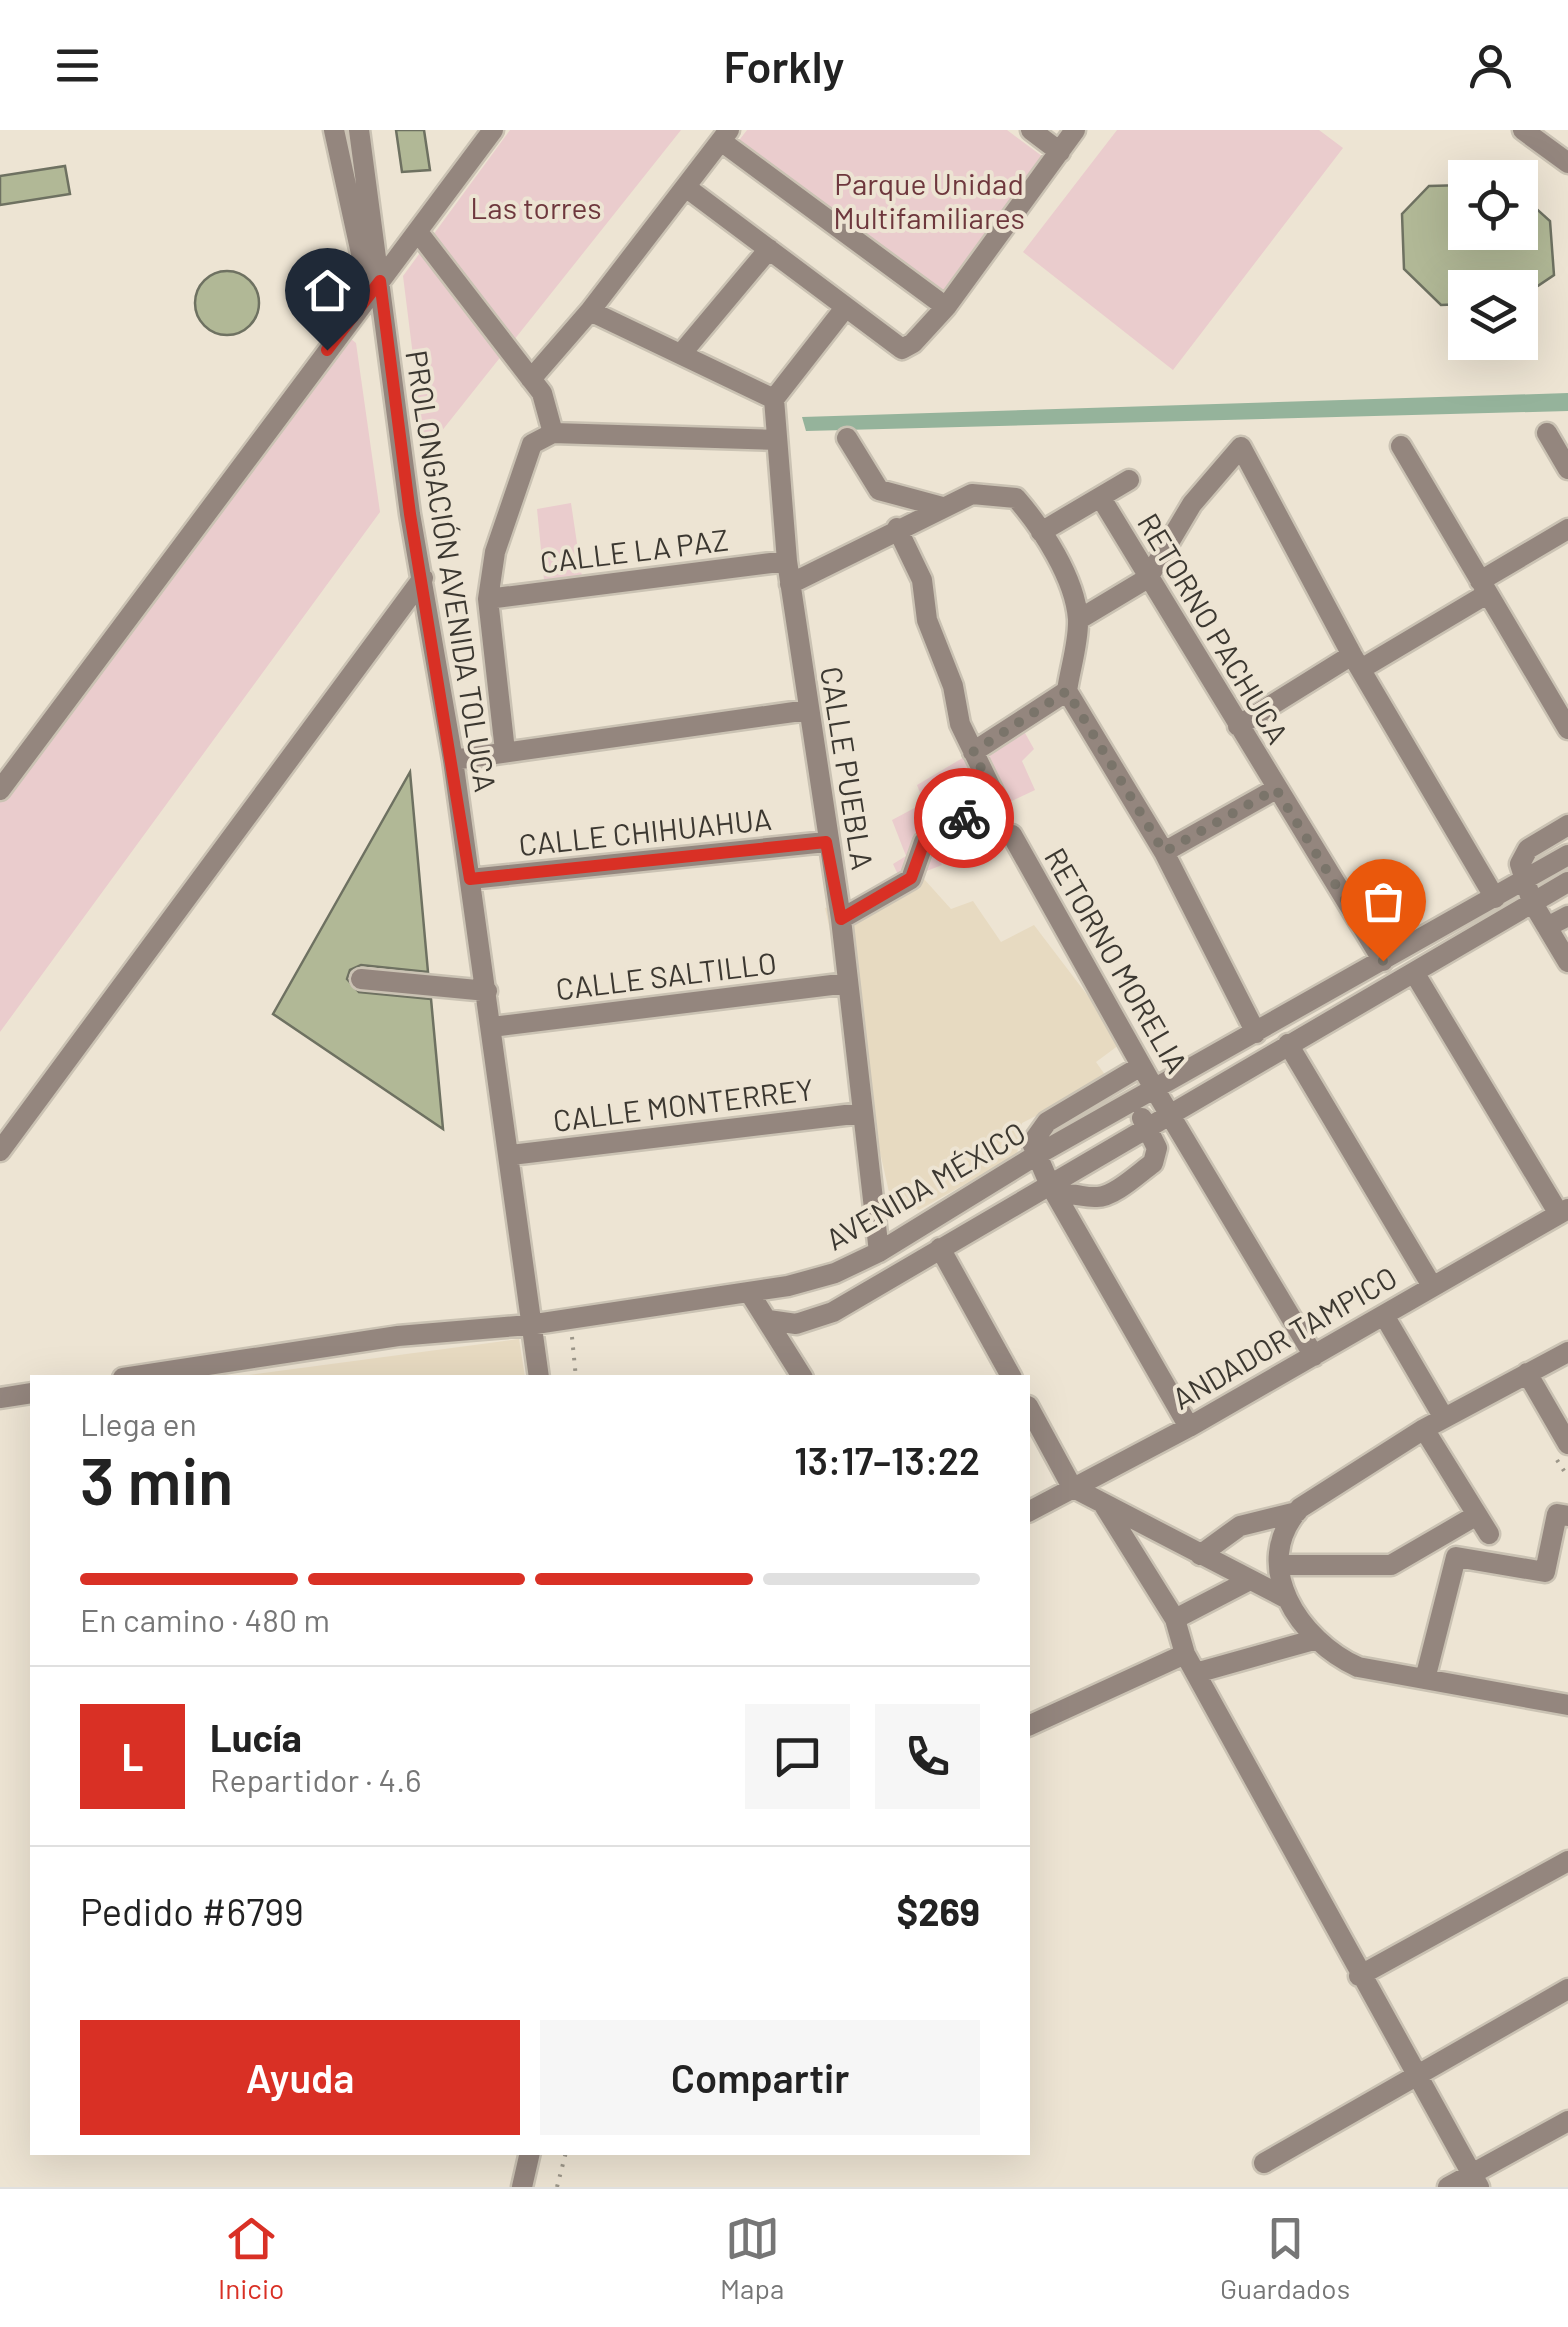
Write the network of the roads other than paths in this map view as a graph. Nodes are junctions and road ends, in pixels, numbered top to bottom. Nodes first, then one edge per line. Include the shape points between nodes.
1 (334, 130) edge
2 (359, 130) edge
3 (493, 130) edge
4 (1031, 130) edge
5 (1075, 130) edge
6 (1523, 130) edge
7 (725, 136) edge
8 (1060, 152) junction
9 (364, 162) junction
10 (1568, 163) edge
11 (340, 164) junction
12 (687, 188) junction
13 (418, 232) junction
14 (769, 249) junction
15 (377, 294) junction
16 (946, 307) junction
17 (845, 308) junction
18 (590, 311) junction
19 (680, 354) junction
20 (531, 379) junction
21 (776, 419) junction
22 (549, 424) junction
23 (1547, 433) dead end
24 (847, 438) dead end
25 (1400, 446) dead end
26 (1568, 469) edge
27 (1129, 480) dead end
28 (1101, 498) junction
29 (942, 507) junction
30 (897, 528) junction
31 (1568, 529) edge
32 (1040, 532) junction
33 (787, 562) junction
34 (423, 578) junction
35 (1148, 578) junction
36 (790, 584) junction
37 (1484, 587) junction
38 (488, 598) junction
39 (1078, 620) junction
40 (1356, 662) junction
41 (1067, 691) junction
42 (808, 710) junction
43 (1238, 726) junction
44 (1568, 729) edge
45 (505, 751) junction
46 (973, 752) junction
47 (453, 760) junction
48 (1276, 789) junction
49 (0, 790) edge
50 (1568, 824) edge
51 (1012, 835) dead end
52 (826, 842) junction
53 (1164, 852) junction
54 (1568, 855) edge
55 (470, 879) junction
56 (1524, 881) junction
57 (1568, 882) edge
58 (1495, 898) junction
59 (1532, 902) junction
60 (1568, 916) edge
61 (841, 919) junction
62 (1548, 927) junction
63 (1383, 961) junction
64 (1568, 962) edge
65 (1414, 974) junction
66 (361, 979) dead end
67 (848, 983) junction
68 (487, 991) junction
69 (492, 1028) junction
70 (1256, 1034) junction
71 (1288, 1044) junction
72 (1141, 1066) junction
73 (1155, 1090) junction
74 (1133, 1102) junction
75 (862, 1114) junction
76 (1170, 1114) junction
77 (1147, 1126) junction
78 (0, 1152) edge
79 (512, 1155) junction
80 (1035, 1156) junction
81 (1053, 1190) junction
82 (1563, 1212) edge
83 (940, 1248) junction
84 (879, 1252) junction
85 (1432, 1286) junction
86 (749, 1292) junction
87 (1385, 1317) junction
88 (768, 1320) junction
89 (528, 1325) junction
90 (1568, 1352) edge
91 (1314, 1356) junction
92 (1527, 1372) junction
93 (142, 1375) edge
94 (538, 1375) edge
95 (801, 1375) edge
96 (1010, 1375) edge
97 (30, 1393) edge
98 (0, 1398) edge
99 (1030, 1410) edge
100 (1444, 1418) junction
101 (1189, 1427) junction
102 (1424, 1430) junction
103 (1568, 1444) edge
104 (1072, 1486) junction
105 (1105, 1507) junction
106 (1030, 1511) edge
107 (1296, 1512) junction
108 (1477, 1515) junction
109 (1563, 1515) edge
110 (1489, 1534) dead end
111 (1200, 1555) junction
112 (1279, 1565) junction
113 (1250, 1580) junction
114 (1284, 1597) junction
115 (1176, 1619) junction
116 (1317, 1639) junction
117 (1190, 1664) junction
118 (1425, 1680) junction
119 (1568, 1705) edge
120 (1030, 1725) edge
121 (1568, 1861) edge
122 (1359, 1976) junction
123 (1568, 1989) edge
124 (1416, 2074) junction
125 (1568, 2121) edge
126 (529, 2155) edge
127 (1264, 2163) dead end
128 (1475, 2180) edge
129 (522, 2187) edge
130 (1448, 2187) edge

1 - 11 street
2 - 9 street
3 - 13 street
4 - 8 street
5 - 8 street
6 - 10 street
7 - 12 street
7 - 16 street
8 - 16 street
9 - 11 street
9 - 15 street
11 - 15 street
12 - 14 street
12 - 18 street
13 - 15 street
13 - 20 street
14 - 17 street
14 - 19 street
15 - 34 street, PROLONGACIÓN AVENIDA TOLUCA
15 - 49 street
16 - 17 street via 908,346 893,344
17 - 21 street
18 - 19 street
18 - 20 street
19 - 21 street
20 - 22 street
21 - 22 street
21 - 33 street, CALLE PUEBLA
22 - 38 street, PROLONGACIÓN AVENIDA TOLUCA via 532,444 494,552
23 - 26 street
24 - 29 street via 879,490
25 - 37 street
27 - 28 street
28 - 32 street
28 - 35 street, RETORNO PACHUCA
29 - 30 street
29 - 32 street via 972,494 1016,498
30 - 36 street
30 - 46 street via 922,580 927,620
31 - 37 street
32 - 39 street
33 - 36 street, CALLE PUEBLA
33 - 38 street, CALLE LA PAZ
34 - 47 street, PROLONGACIÓN AVENIDA TOLUCA
34 - 78 street
35 - 39 street
35 - 40 street via 1192,504 1241,448
35 - 43 street, RETORNO PACHUCA
36 - 42 street, CALLE PUEBLA
37 - 40 street
37 - 44 street
38 - 45 street, PROLONGACIÓN AVENIDA TOLUCA
39 - 41 street
40 - 43 street
40 - 58 street
41 - 46 street
41 - 53 street
42 - 45 street
42 - 52 street, CALLE PUEBLA
43 - 48 street, RETORNO PACHUCA
45 - 47 street
46 - 61 street via 994,801 924,842 904,884
47 - 55 street, PROLONGACIÓN AVENIDA TOLUCA
48 - 53 street, RETORNO PACHUCA
48 - 63 street, RETORNO PACHUCA
50 - 56 street via 1522,856
51 - 72 street, RETORNO MORELIA
52 - 55 street, CALLE CHIHUAHUA
52 - 61 street, CALLE PUEBLA
53 - 70 street
54 - 56 street, AVENIDA MÉXICO
55 - 68 street, PROLONGACIÓN AVENIDA TOLUCA
56 - 58 street, AVENIDA MÉXICO
56 - 59 street
57 - 59 street, AVENIDA MÉXICO
58 - 63 street, AVENIDA MÉXICO
59 - 62 street
59 - 65 street, AVENIDA MÉXICO
60 - 62 street
61 - 67 street, CALLE PUEBLA
62 - 64 street
63 - 70 street, AVENIDA MÉXICO
65 - 71 street, AVENIDA MÉXICO
65 - 82 street
66 - 68 street
67 - 69 street, CALLE SALTILLO
67 - 75 street, CALLE PUEBLA
68 - 69 street, PROLONGACIÓN AVENIDA TOLUCA
69 - 79 street, PROLONGACIÓN AVENIDA TOLUCA
70 - 73 street, AVENIDA MÉXICO
71 - 76 street, AVENIDA MÉXICO
71 - 85 street
72 - 73 street, RETORNO MORELIA
72 - 80 street via 1047,1122 1035,1135
73 - 74 street, AVENIDA MÉXICO
73 - 76 street, RETORNO MORELIA
74 - 77 street
74 - 80 street, AVENIDA MÉXICO
75 - 79 street, CALLE MONTERREY
75 - 84 street, CALLE PUEBLA
76 - 77 street, AVENIDA MÉXICO
76 - 91 street, RETORNO MORELIA
77 - 81 street, AVENIDA MÉXICO
77 - 81 street via 1157,1148 1153,1164 1095,1198
79 - 89 street, PROLONGACIÓN AVENIDA TOLUCA
80 - 81 street
80 - 84 street, AVENIDA MÉXICO
81 - 83 street, AVENIDA MÉXICO
81 - 101 street
82 - 85 street, ANDADOR TAMPICO
83 - 88 street, AVENIDA MÉXICO via 833,1312 796,1324
83 - 96 street
84 - 86 street, AVENIDA MÉXICO via 835,1273
85 - 87 street, ANDADOR TAMPICO
86 - 88 street
86 - 89 street, AVENIDA MÉXICO
87 - 91 street, ANDADOR TAMPICO
87 - 100 street
88 - 95 street
89 - 93 street, AVENIDA MÉXICO via 398,1336
89 - 94 street, PROLONGACIÓN AVENIDA TOLUCA
90 - 92 street
91 - 101 street, ANDADOR TAMPICO
92 - 100 street
92 - 103 street
97 - 98 street
99 - 104 street
100 - 102 street
101 - 104 street, ANDADOR TAMPICO
102 - 107 street
102 - 108 street
104 - 105 street
104 - 106 street, ANDADOR TAMPICO
105 - 111 street
105 - 115 street
107 - 111 street via 1240,1526
107 - 112 street
108 - 110 street
108 - 112 street via 1391,1565
109 - 118 street via 1545,1572 1456,1558
111 - 113 street
112 - 114 street
113 - 114 street
113 - 115 street
114 - 116 street
115 - 117 street
116 - 117 street
116 - 118 street via 1358,1667
117 - 120 street
117 - 122 street
118 - 119 street
121 - 122 street
122 - 124 street
123 - 124 street
124 - 127 street
124 - 128 street
125 - 128 street
126 - 129 street
128 - 130 street

